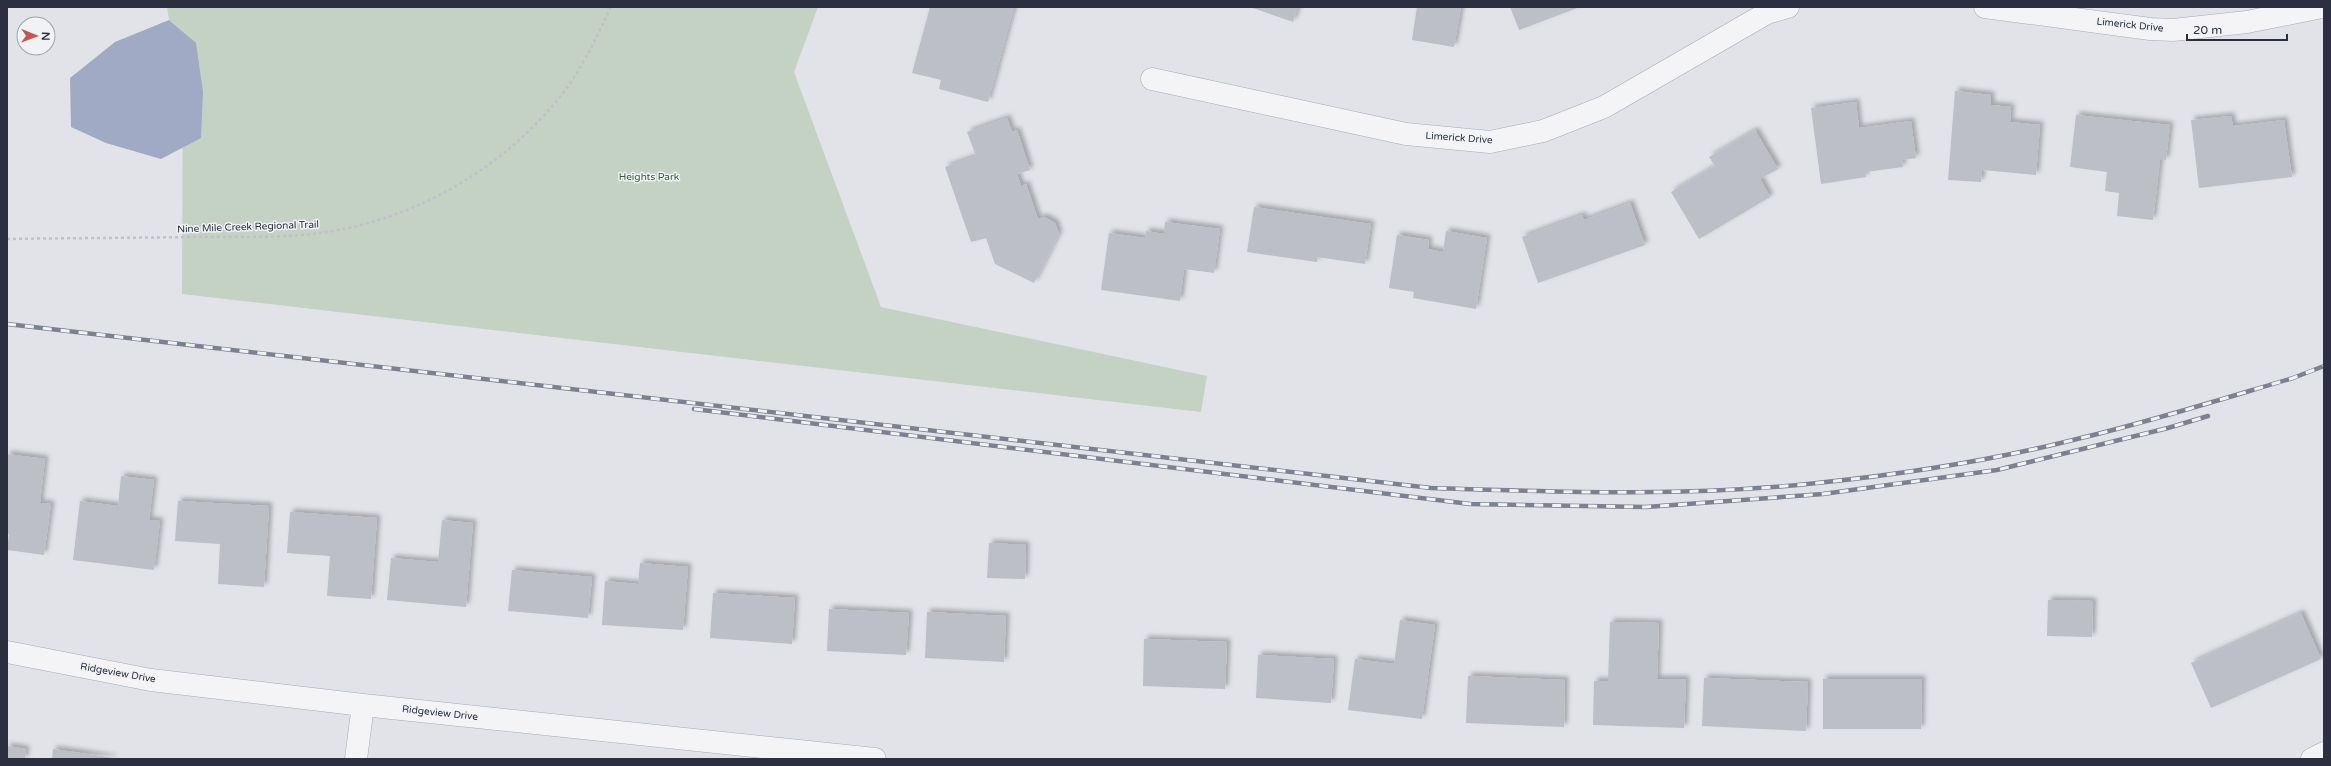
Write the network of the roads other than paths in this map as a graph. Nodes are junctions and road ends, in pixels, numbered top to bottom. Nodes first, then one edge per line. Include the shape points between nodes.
1 (1788, 7) edge
2 (1985, 7) edge
3 (2322, 7) edge
4 (1152, 79) dead end
5 (7, 652) edge
6 (363, 705) junction
7 (2324, 753) edge
8 (356, 759) edge
9 (875, 759) edge
10 (2312, 759) edge

1 - 4 street, Limerick Drive via 1767,13 1604,107 1543,131 1490,142 1406,134
2 - 3 street, Limerick Drive via 2173,30 2247,22
5 - 6 street, Ridgeview Drive via 151,680
6 - 8 street
6 - 9 street, Ridgeview Drive
7 - 10 street

